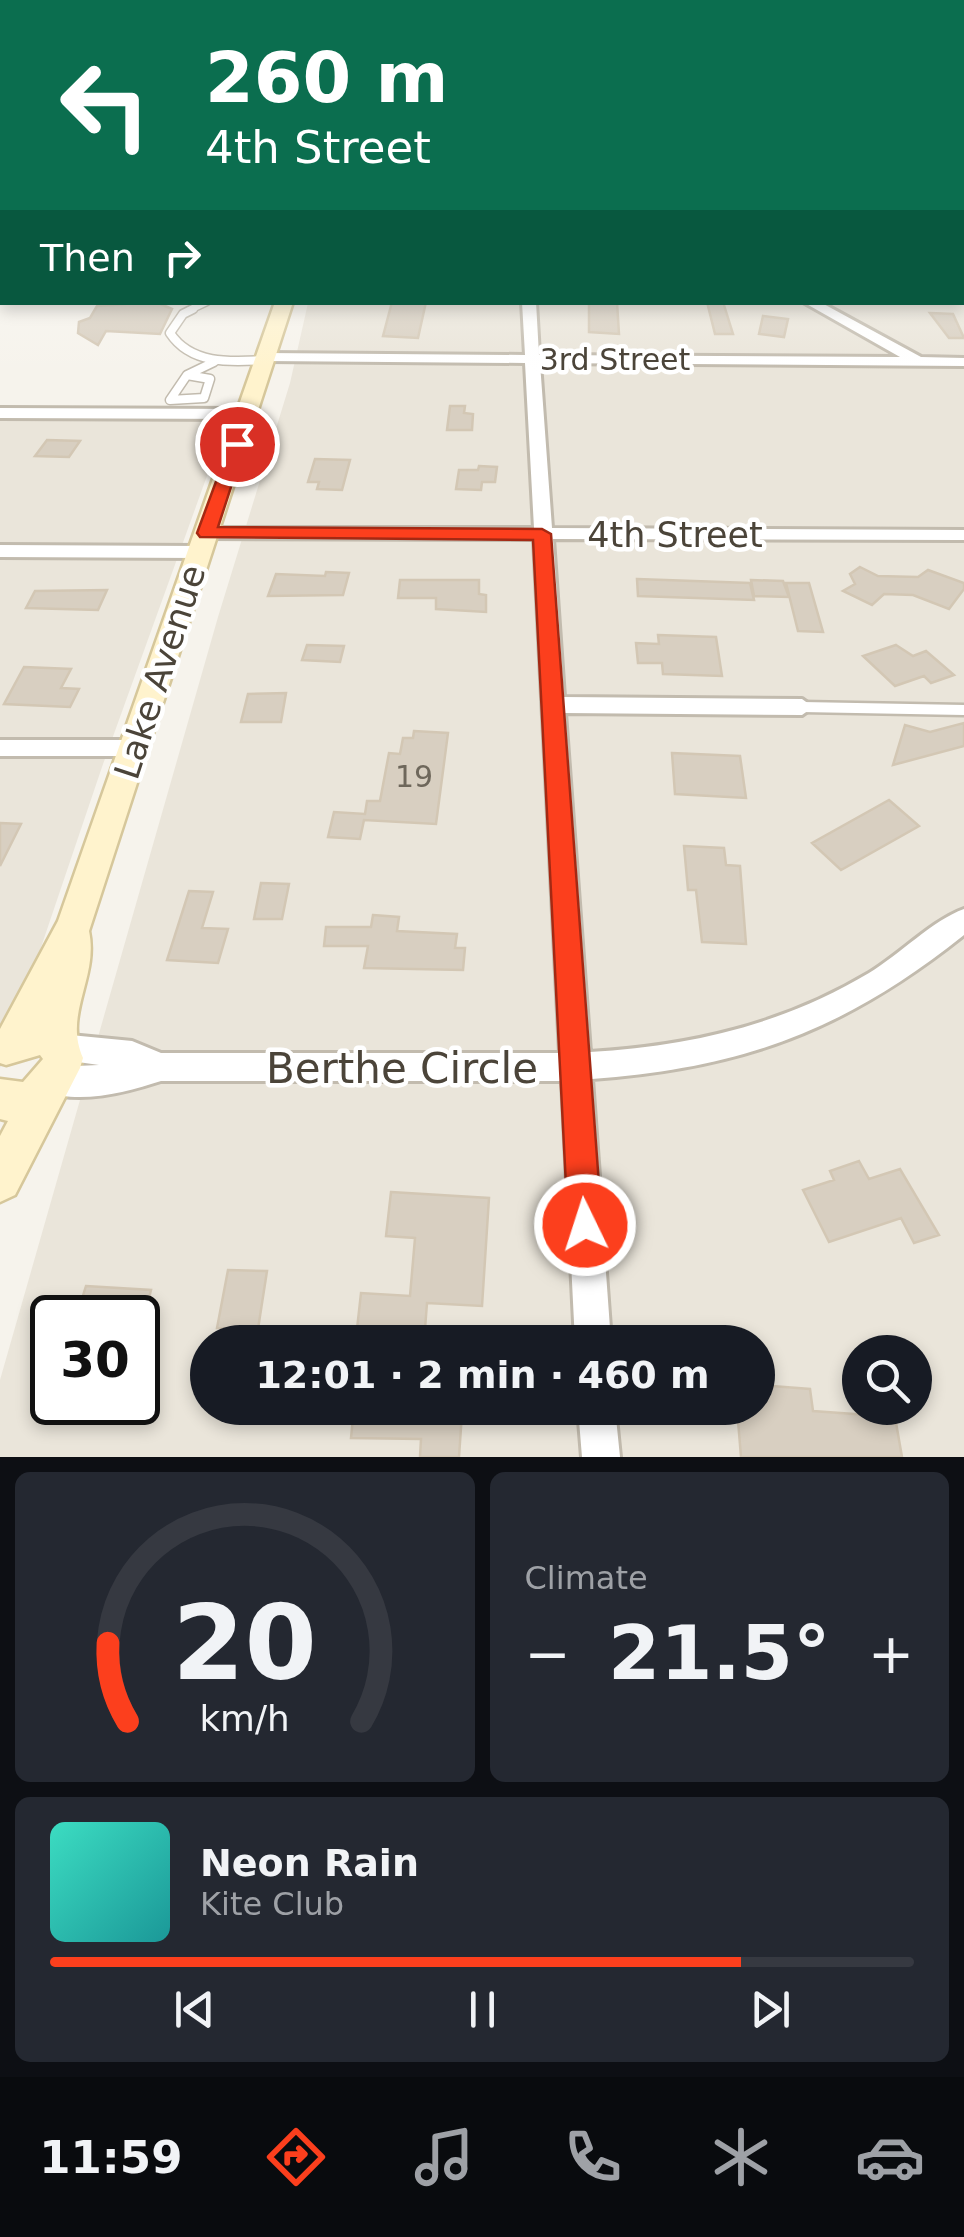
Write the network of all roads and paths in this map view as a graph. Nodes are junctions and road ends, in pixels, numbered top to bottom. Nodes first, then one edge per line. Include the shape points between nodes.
1 (201, 305) edge
2 (283, 305) edge
3 (528, 305) edge
4 (815, 305) edge
5 (189, 352) junction
6 (266, 359) junction
7 (532, 359) junction
8 (220, 360) junction
9 (920, 362) junction
10 (964, 362) edge
11 (186, 373) junction
12 (0, 413) edge
13 (247, 414) junction
14 (542, 534) junction
15 (963, 537) edge
16 (203, 542) junction
17 (0, 551) edge
18 (553, 704) junction
19 (802, 707) joint
20 (964, 710) edge
21 (0, 748) edge
22 (134, 748) junction
23 (964, 920) edge
24 (28, 1057) edge
25 (574, 1069) junction
26 (0, 1099) edge
27 (0, 1180) edge
28 (592, 1325) edge
29 (598, 1425) edge
30 (601, 1457) edge

1 - 5 lane via 171,328 174,341
2 - 6 main road, Lake Avenue
3 - 7 street
4 - 9 street
5 - 8 lane
5 - 11 lane
6 - 7 street, 3rd Street
6 - 8 lane
6 - 13 main road, Lake Avenue
7 - 9 street, 3rd Street
7 - 14 street
8 - 11 lane
9 - 10 street, 3rd Street
11 - 11 lane via 170,400 204,398 210,379
12 - 13 street
13 - 16 main road, Lake Avenue
14 - 15 street, 4th Street
14 - 16 street, 4th Street
14 - 18 street
16 - 17 street, 4th Street
16 - 22 main road, Lake Avenue
18 - 19 street
18 - 25 street
19 - 20 lane
21 - 22 street
22 - 24 main road, Lake Avenue via 74,927 72,962
23 - 25 street, Berthe Circle via 893,976 789,1031 688,1058
24 - 25 street, Berthe Circle via 124,1079 162,1067
24 - 26 main road via 26,1102
24 - 27 main road, Lake Avenue
25 - 28 street
29 - 30 street

